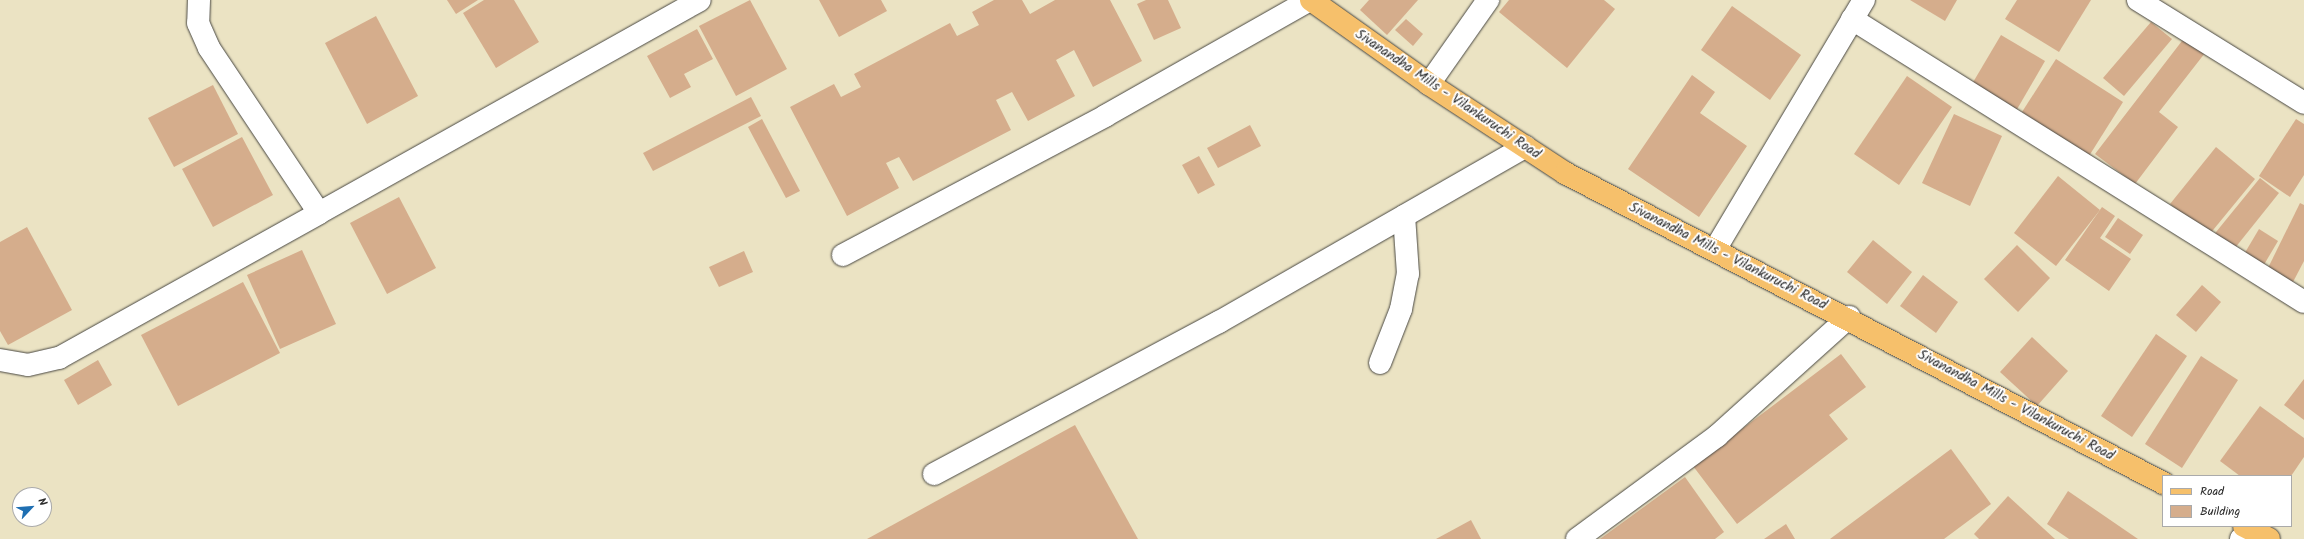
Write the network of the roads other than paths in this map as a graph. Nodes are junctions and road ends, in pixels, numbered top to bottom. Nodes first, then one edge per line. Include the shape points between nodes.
1 (199, 0) edge
2 (700, 0) edge
3 (1311, 0) edge
4 (1488, 0) edge
5 (1864, 0) edge
6 (2138, 0) edge
7 (1852, 19) junction
8 (1428, 84) junction
9 (2304, 103) edge
10 (1525, 147) junction
11 (319, 213) junction
12 (1404, 216) junction
13 (1716, 248) junction
14 (843, 255) dead end
15 (2304, 302) edge
16 (1849, 317) junction
17 (0, 360) edge
18 (1380, 363) dead end
19 (934, 474) dead end
20 (2162, 482) edge
21 (1577, 539) edge

1 - 11 street via 198,23 209,48
2 - 11 street
3 - 8 main road, Sivanandha Mills - Vilankuruchi Road
3 - 14 street via 1105,116
4 - 8 street
5 - 7 street
6 - 9 street
7 - 13 street
7 - 15 street
8 - 10 main road, Sivanandha Mills - Vilankuruchi Road
10 - 12 street
10 - 13 main road, Sivanandha Mills - Vilankuruchi Road via 1565,173
11 - 17 street via 59,358 28,365
12 - 18 street via 1408,274 1401,309
12 - 19 street via 1219,322
13 - 16 main road, Sivanandha Mills - Vilankuruchi Road
16 - 20 main road, Sivanandha Mills - Vilankuruchi Road
16 - 21 street via 1718,436

